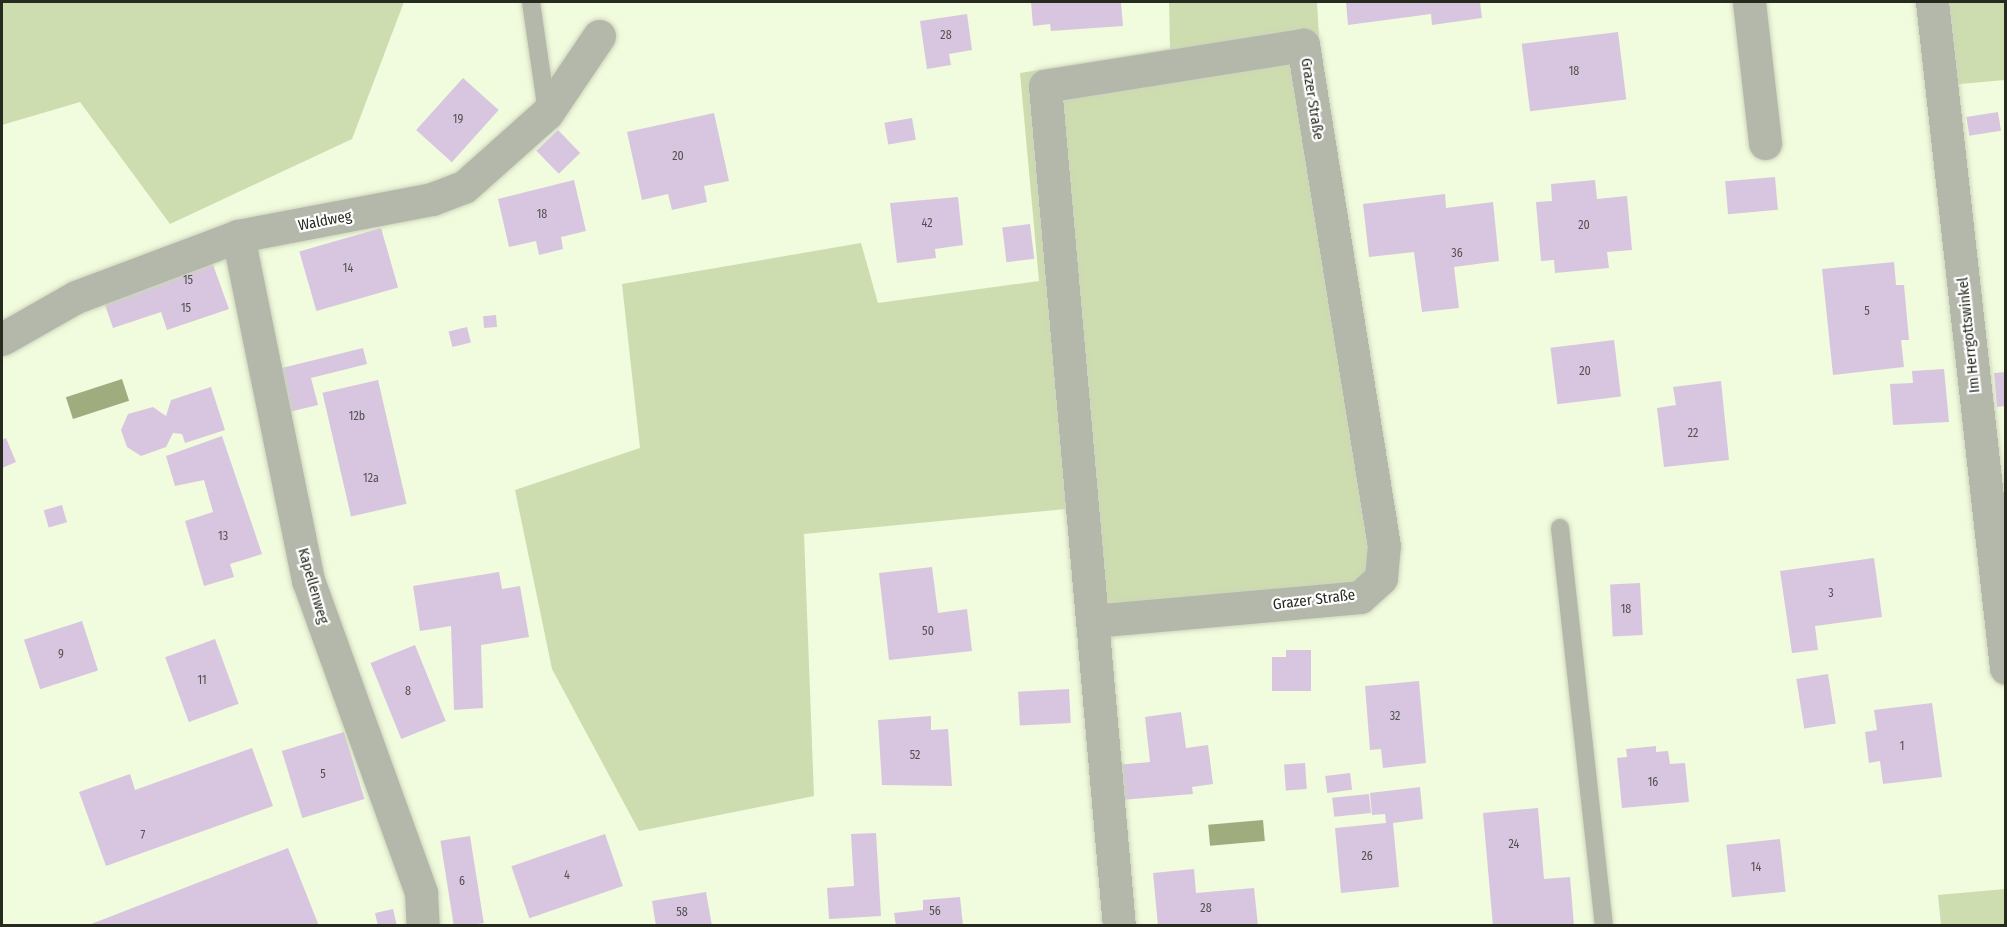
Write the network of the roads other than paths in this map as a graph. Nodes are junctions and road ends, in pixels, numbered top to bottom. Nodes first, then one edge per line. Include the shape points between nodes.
1 (531, 2) edge
2 (1749, 2) edge
3 (1932, 2) edge
4 (599, 36) dead end
5 (547, 113) junction
6 (1765, 143) dead end
7 (238, 236) junction
8 (2, 339) edge
9 (1560, 528) dead end
10 (1092, 621) junction
11 (2006, 668) edge
12 (423, 926) edge
13 (1119, 926) edge
14 (1604, 926) edge

1 - 5 lane
2 - 6 street
3 - 11 street, Im Herrgottswinkel
4 - 5 street, Waldweg
5 - 7 street, Waldweg via 464,187 432,200
7 - 8 street, Waldweg via 76,297
7 - 12 street, Kapellenweg via 309,580 422,893
9 - 14 lane
10 - 10 street, Grazer Straße via 1045,86 1303,45 1384,546 1381,578 1360,597
10 - 13 street, Grazer Straße

